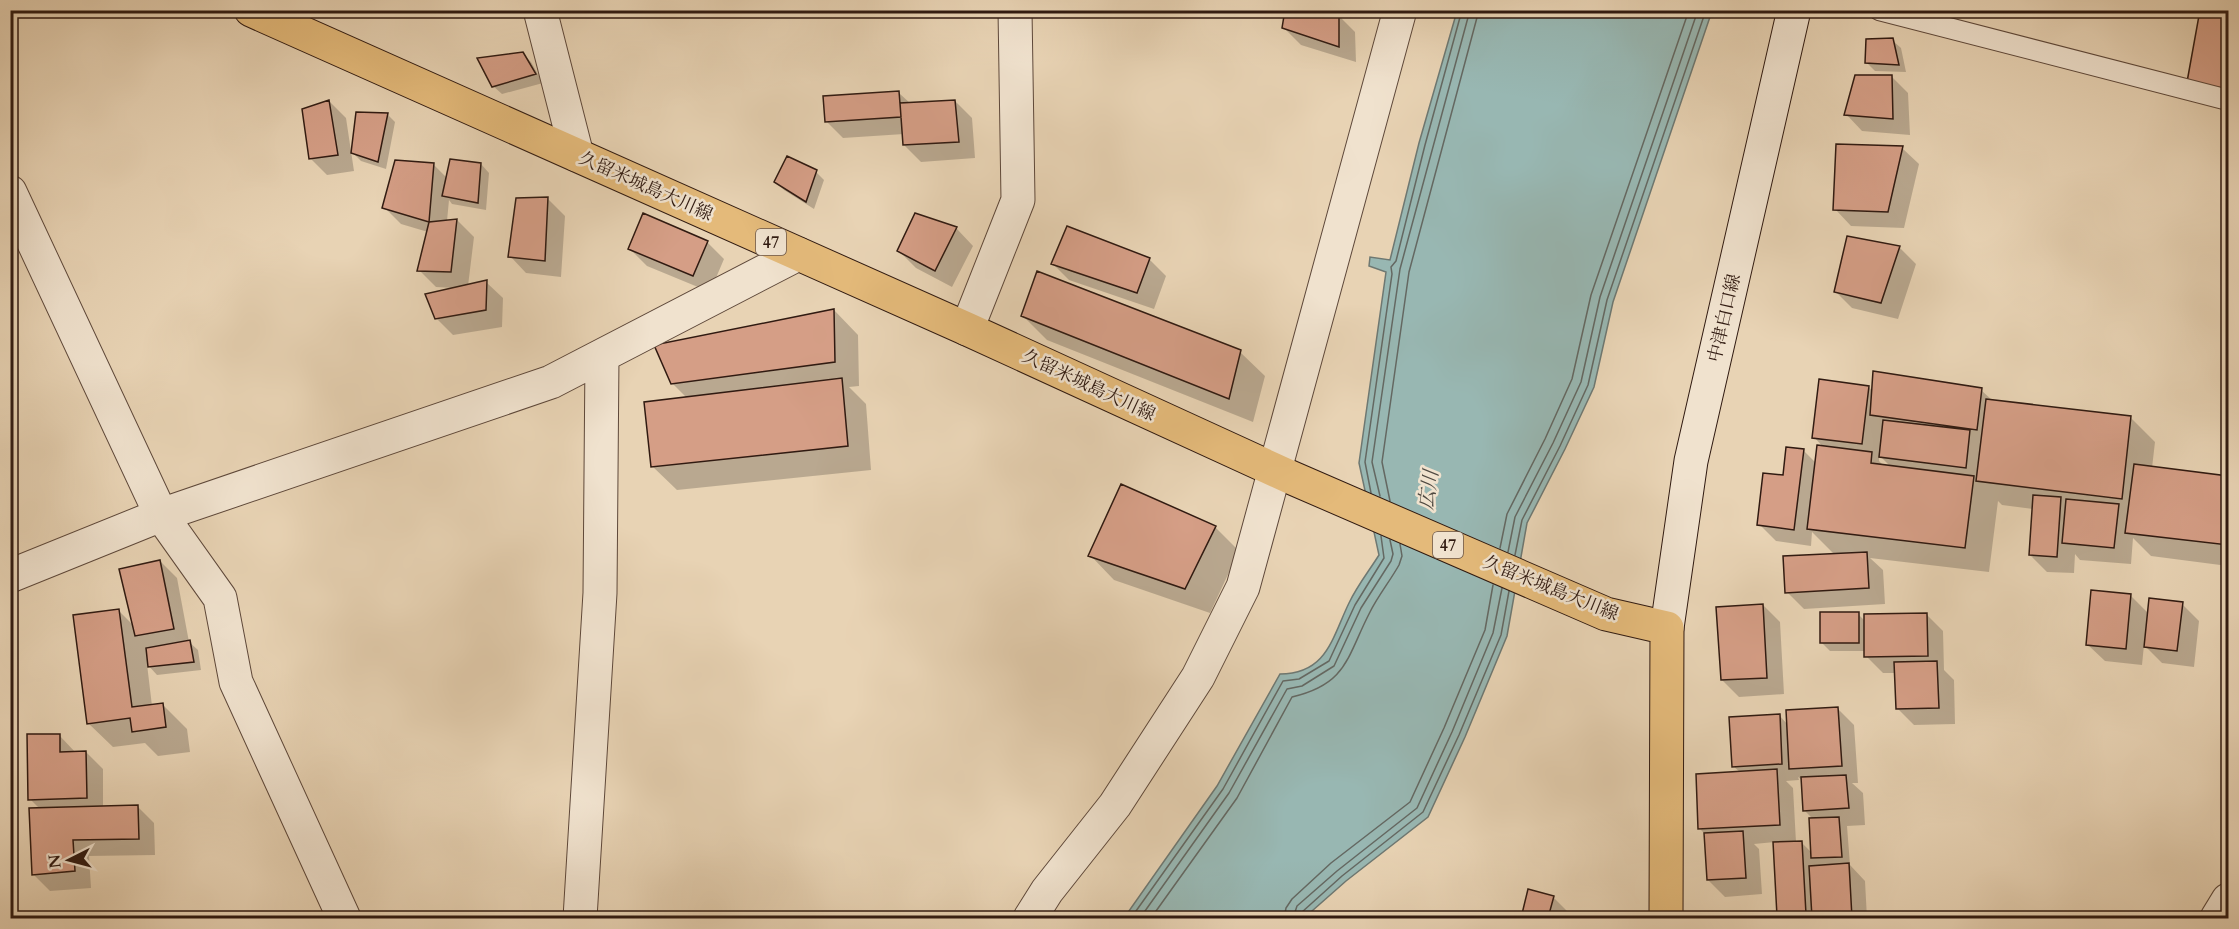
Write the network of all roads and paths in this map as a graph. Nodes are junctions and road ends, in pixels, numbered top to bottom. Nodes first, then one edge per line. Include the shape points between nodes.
1 (251, 10) edge
2 (540, 10) edge
3 (1015, 10) edge
4 (1400, 10) edge
5 (1794, 10) edge
6 (1879, 10) edge
7 (2229, 100) edge
8 (577, 155) junction
9 (10, 192) edge
10 (798, 254) junction
11 (968, 329) junction
12 (602, 356) junction
13 (1282, 474) junction
14 (161, 514) junction
15 (10, 576) edge
16 (1667, 628) junction
17 (2229, 900) edge
18 (345, 918) edge
19 (580, 918) edge
20 (1030, 918) edge
21 (1666, 918) edge
22 (2217, 918) edge

1 - 8 main road, 久留米城島大川線 / 47
2 - 8 street
3 - 11 street via 1018,200
4 - 13 street
5 - 16 street, 中津白口線 via 1691,461
6 - 7 lane
8 - 10 main road, 久留米城島大川線 / 47
9 - 14 street
10 - 11 main road, 久留米城島大川線 / 47
10 - 12 street
11 - 13 main road, 久留米城島大川線 / 47
12 - 14 street via 551,382
12 - 19 street via 600,593
13 - 16 main road, 久留米城島大川線 / 47 via 1606,614
13 - 20 street via 1243,587 1198,677 1115,805
14 - 15 street
14 - 18 street via 220,598 236,682
16 - 21 main road
17 - 22 street

